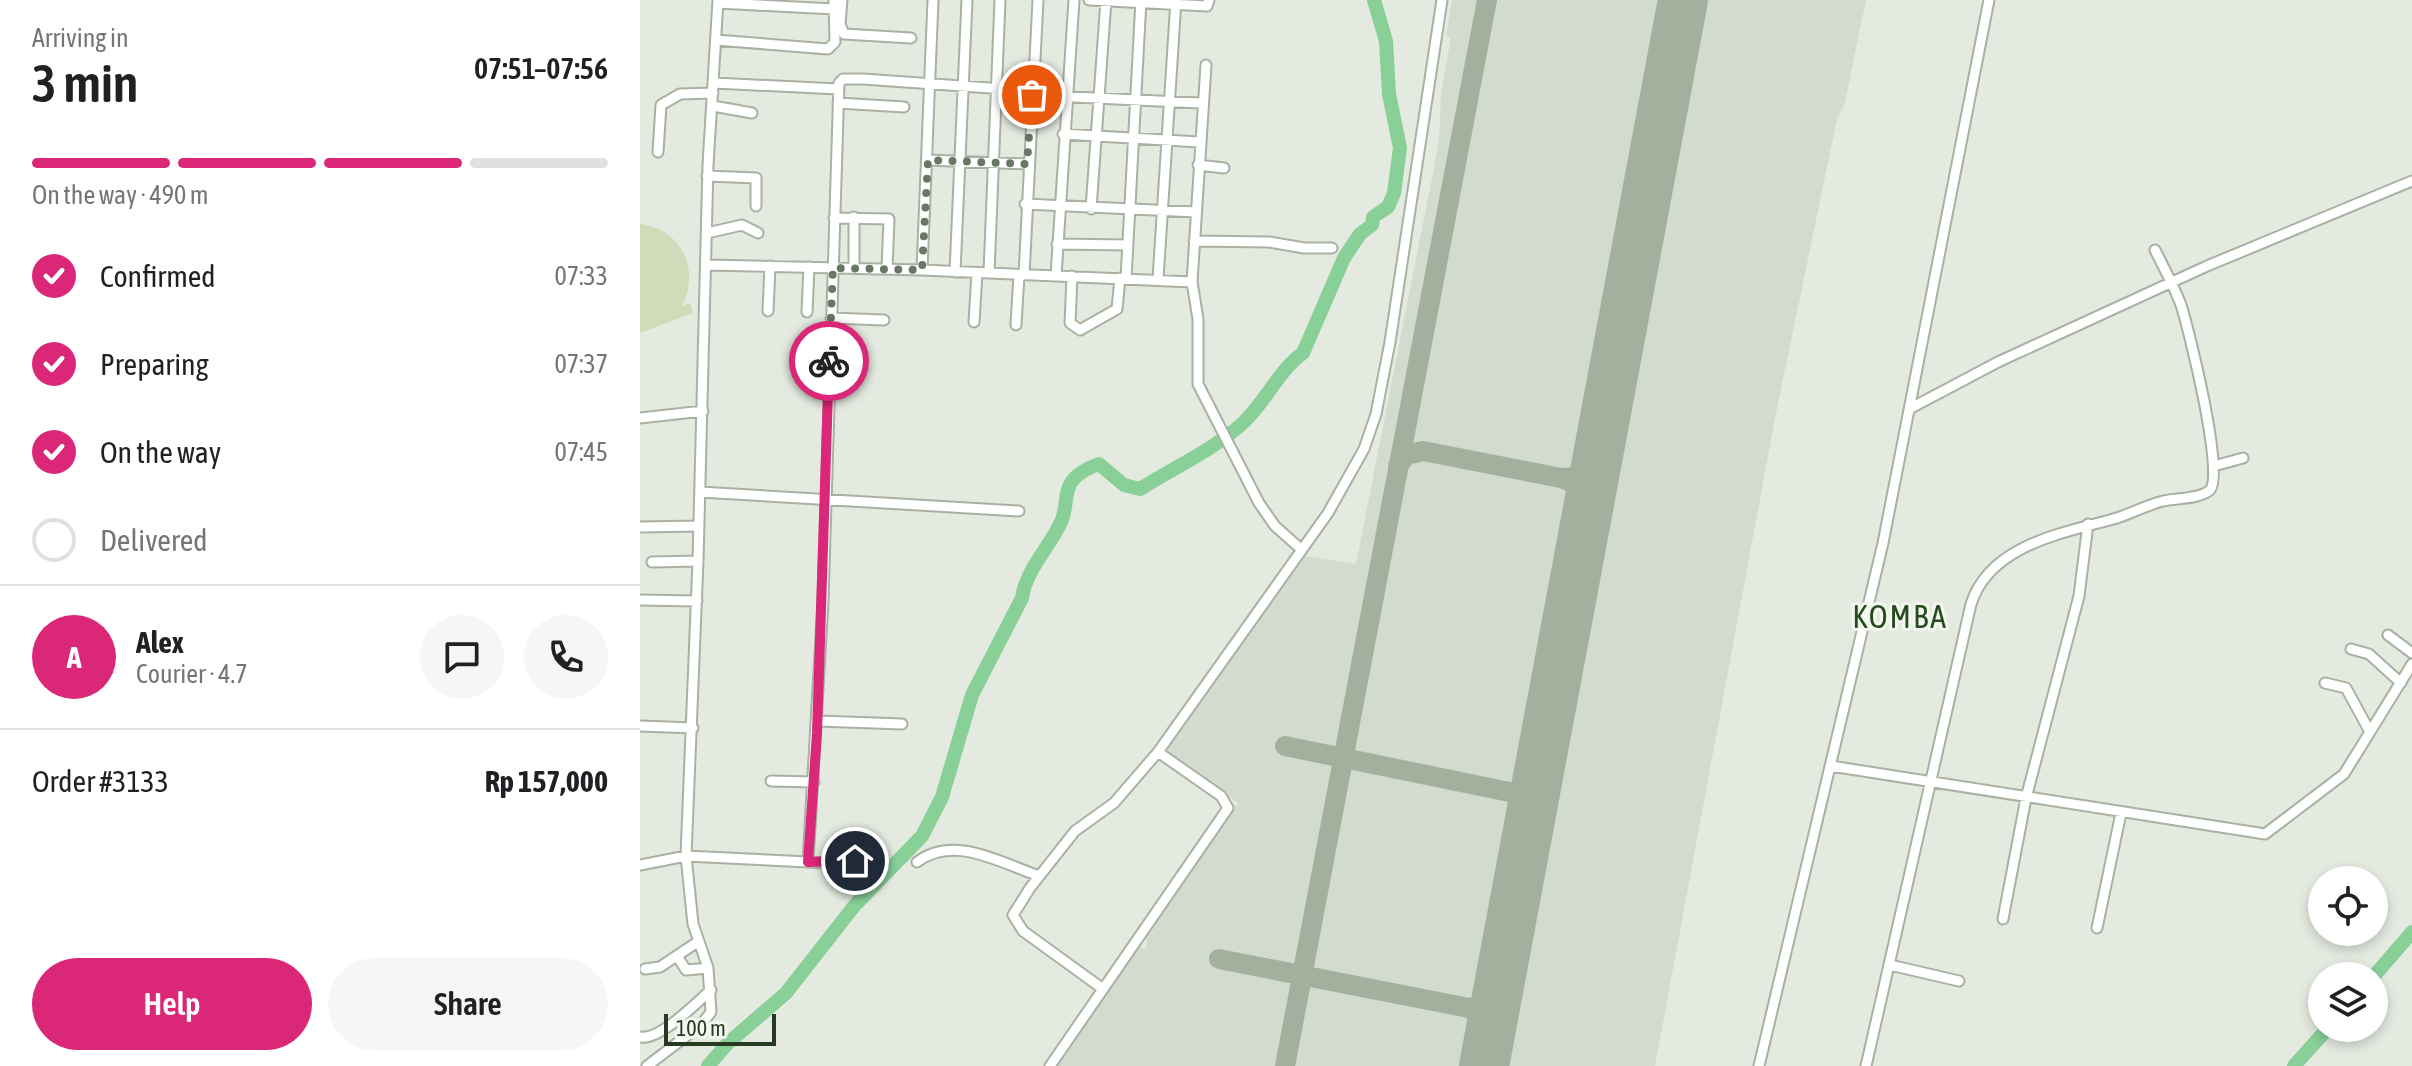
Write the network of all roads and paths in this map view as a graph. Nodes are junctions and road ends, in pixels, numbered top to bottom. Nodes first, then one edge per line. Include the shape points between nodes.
1 (842, 0) edge
2 (933, 0) edge
3 (967, 0) edge
4 (1000, 0) edge
5 (1038, 0) edge
6 (1074, 0) edge
7 (1089, 0) edge
8 (1209, 0) edge
9 (1442, 0) edge
10 (1989, 0) edge
11 (718, 1) edge
12 (1106, 1) edge
13 (1141, 1) edge
14 (1176, 3) edge
15 (834, 4) edge
16 (911, 38) dead end
17 (716, 40) junction
18 (1206, 65) dead end
19 (930, 83) junction
20 (963, 87) junction
21 (714, 88) junction
22 (839, 89) junction
23 (997, 89) junction
24 (1032, 93) junction
25 (1066, 96) junction
26 (1100, 97) junction
27 (1135, 100) junction
28 (1167, 102) junction
29 (838, 103) junction
30 (1200, 103) junction
31 (713, 106) junction
32 (904, 107) dead end
33 (752, 113) dead end
34 (1063, 134) junction
35 (1097, 135) junction
36 (1133, 137) junction
37 (1165, 139) junction
38 (1199, 142) junction
39 (658, 152) dead end
40 (928, 160) junction
41 (961, 161) junction
42 (993, 163) junction
43 (1027, 164) junction
44 (1198, 165) junction
45 (1224, 168) dead end
46 (707, 176) junction
47 (2412, 181) edge
48 (1025, 204) junction
49 (756, 206) dead end
50 (1059, 207) junction
51 (1091, 209) junction
52 (1128, 209) junction
53 (1162, 209) junction
54 (1196, 212) junction
55 (854, 217) junction
56 (834, 218) junction
57 (707, 233) junction
58 (758, 233) dead end
59 (1194, 241) junction
60 (1057, 244) junction
61 (1128, 245) junction
62 (1332, 248) dead end
63 (2155, 250) dead end
64 (706, 265) junction
65 (770, 266) junction
66 (809, 267) junction
67 (833, 268) junction
68 (854, 268) junction
69 (887, 269) junction
70 (922, 270) junction
71 (955, 272) junction
72 (977, 273) junction
73 (989, 273) junction
74 (1022, 275) junction
75 (1056, 276) junction
76 (1072, 276) junction
77 (1123, 278) junction
78 (1158, 279) junction
79 (1192, 282) junction
80 (2169, 285) junction
81 (768, 311) dead end
82 (807, 312) dead end
83 (831, 318) junction
84 (884, 320) dead end
85 (974, 322) dead end
86 (1016, 325) dead end
87 (1911, 408) junction
88 (703, 411) junction
89 (640, 418) edge
90 (2243, 458) dead end
91 (2214, 466) junction
92 (700, 492) junction
93 (825, 499) junction
94 (1019, 511) dead end
95 (2088, 524) junction
96 (698, 526) junction
97 (640, 527) edge
98 (1302, 550) junction
99 (698, 561) junction
100 (652, 562) dead end
101 (640, 600) edge
102 (697, 601) junction
103 (2388, 635) dead end
104 (2351, 649) dead end
105 (2412, 653) edge
106 (2412, 664) edge
107 (2325, 683) dead end
108 (2401, 683) junction
109 (818, 721) junction
110 (902, 724) dead end
111 (640, 726) edge
112 (693, 728) junction
113 (2370, 732) junction
114 (1158, 752) junction
115 (1831, 766) junction
116 (771, 781) dead end
117 (814, 782) junction
118 (1933, 782) junction
119 (2026, 798) junction
120 (2121, 813) junction
121 (686, 856) junction
122 (879, 859) dead end
123 (808, 862) junction
124 (917, 862) dead end
125 (640, 865) edge
126 (1039, 876) junction
127 (2003, 919) dead end
128 (2097, 928) dead end
129 (699, 941) junction
130 (677, 956) junction
131 (1890, 965) junction
132 (708, 968) junction
133 (645, 969) dead end
134 (1959, 981) dead end
135 (1103, 989) junction
136 (711, 990) junction
137 (640, 1037) edge
138 (643, 1065) edge
139 (1050, 1066) edge
140 (1759, 1066) edge
141 (1866, 1066) edge

1 - 16 street via 844,34
2 - 19 street
3 - 20 street
4 - 23 street
5 - 24 street
6 - 25 street
7 - 12 street
8 - 14 street via 1207,6
9 - 98 street via 1376,414 1364,449
10 - 87 street
11 - 15 street
11 - 17 street
12 - 13 street
12 - 26 street
13 - 14 street
13 - 27 street
14 - 28 street
15 - 17 street via 835,42 828,49
17 - 21 street
18 - 30 street
19 - 20 street
19 - 22 street via 843,79
19 - 40 street
20 - 23 street
20 - 41 street
21 - 22 street
21 - 31 street
21 - 39 street via 680,94 661,105
22 - 29 street
23 - 24 street
23 - 42 street
24 - 25 street
24 - 43 street
25 - 26 street
25 - 34 street
26 - 27 street
26 - 35 street
27 - 28 street
27 - 36 street
28 - 30 street
28 - 37 street
29 - 32 street
29 - 56 street
30 - 38 street
31 - 33 street
31 - 46 street
34 - 35 street
34 - 50 street
35 - 36 street
35 - 51 street
36 - 37 street
36 - 52 street
37 - 38 street
37 - 53 street
38 - 44 street
40 - 41 street
40 - 70 street
41 - 42 street
41 - 71 street
42 - 43 street
42 - 73 street
43 - 48 street
44 - 45 street
44 - 54 street
46 - 49 street via 756,178
46 - 57 street
47 - 80 street
48 - 50 street
48 - 74 street
50 - 51 street
50 - 60 street
51 - 52 street
52 - 53 street
52 - 61 street
53 - 54 street
53 - 78 street
54 - 59 street
55 - 56 street
55 - 68 street
55 - 69 street via 889,219
56 - 67 street
57 - 58 street via 742,225
57 - 64 street
59 - 62 street
59 - 79 street
60 - 61 street
60 - 75 street
61 - 77 street
63 - 80 street
64 - 65 street
64 - 88 street
65 - 66 street
65 - 81 street
66 - 67 street
66 - 82 street
67 - 68 street
67 - 83 street
68 - 69 street
69 - 70 street
70 - 71 street
71 - 72 street
72 - 73 street
72 - 85 street
73 - 74 street
74 - 75 street
74 - 86 street
75 - 76 street
76 - 77 street
76 - 77 street via 1070,323 1080,330 1117,309
77 - 78 street
78 - 79 street
79 - 98 street via 1198,384 1259,503
80 - 87 street via 1998,362
80 - 91 street via 2184,316
83 - 84 street
83 - 93 street
87 - 115 street
88 - 89 street
88 - 92 street
90 - 91 street
91 - 95 street via 2207,492
92 - 93 street
92 - 96 street
93 - 94 street
93 - 109 street
95 - 118 street via 2003,560 1980,581
95 - 119 street via 2079,596
96 - 97 street
96 - 99 street
98 - 114 street
99 - 100 street
99 - 102 street
101 - 102 street
102 - 112 street
103 - 105 street
104 - 108 street via 2369,654
106 - 108 street
107 - 113 street via 2346,688
108 - 113 street
109 - 110 street
109 - 117 street
111 - 112 street
112 - 121 street
113 - 120 street via 2344,774 2265,834
114 - 126 street via 1114,803 1075,831
114 - 135 street via 1221,796 1228,808
115 - 118 street
115 - 140 street
116 - 117 street
117 - 123 street
118 - 119 street
118 - 131 street
119 - 120 street
119 - 127 street
120 - 128 street
121 - 123 street
121 - 125 street
121 - 129 street
122 - 123 street
124 - 126 street via 936,851 962,850
126 - 135 street via 1013,919
129 - 130 street
129 - 132 street
130 - 132 street via 686,970
130 - 133 street
131 - 134 street
131 - 141 street
132 - 136 street
135 - 139 street
136 - 137 street via 664,1031
136 - 138 street via 709,1018

